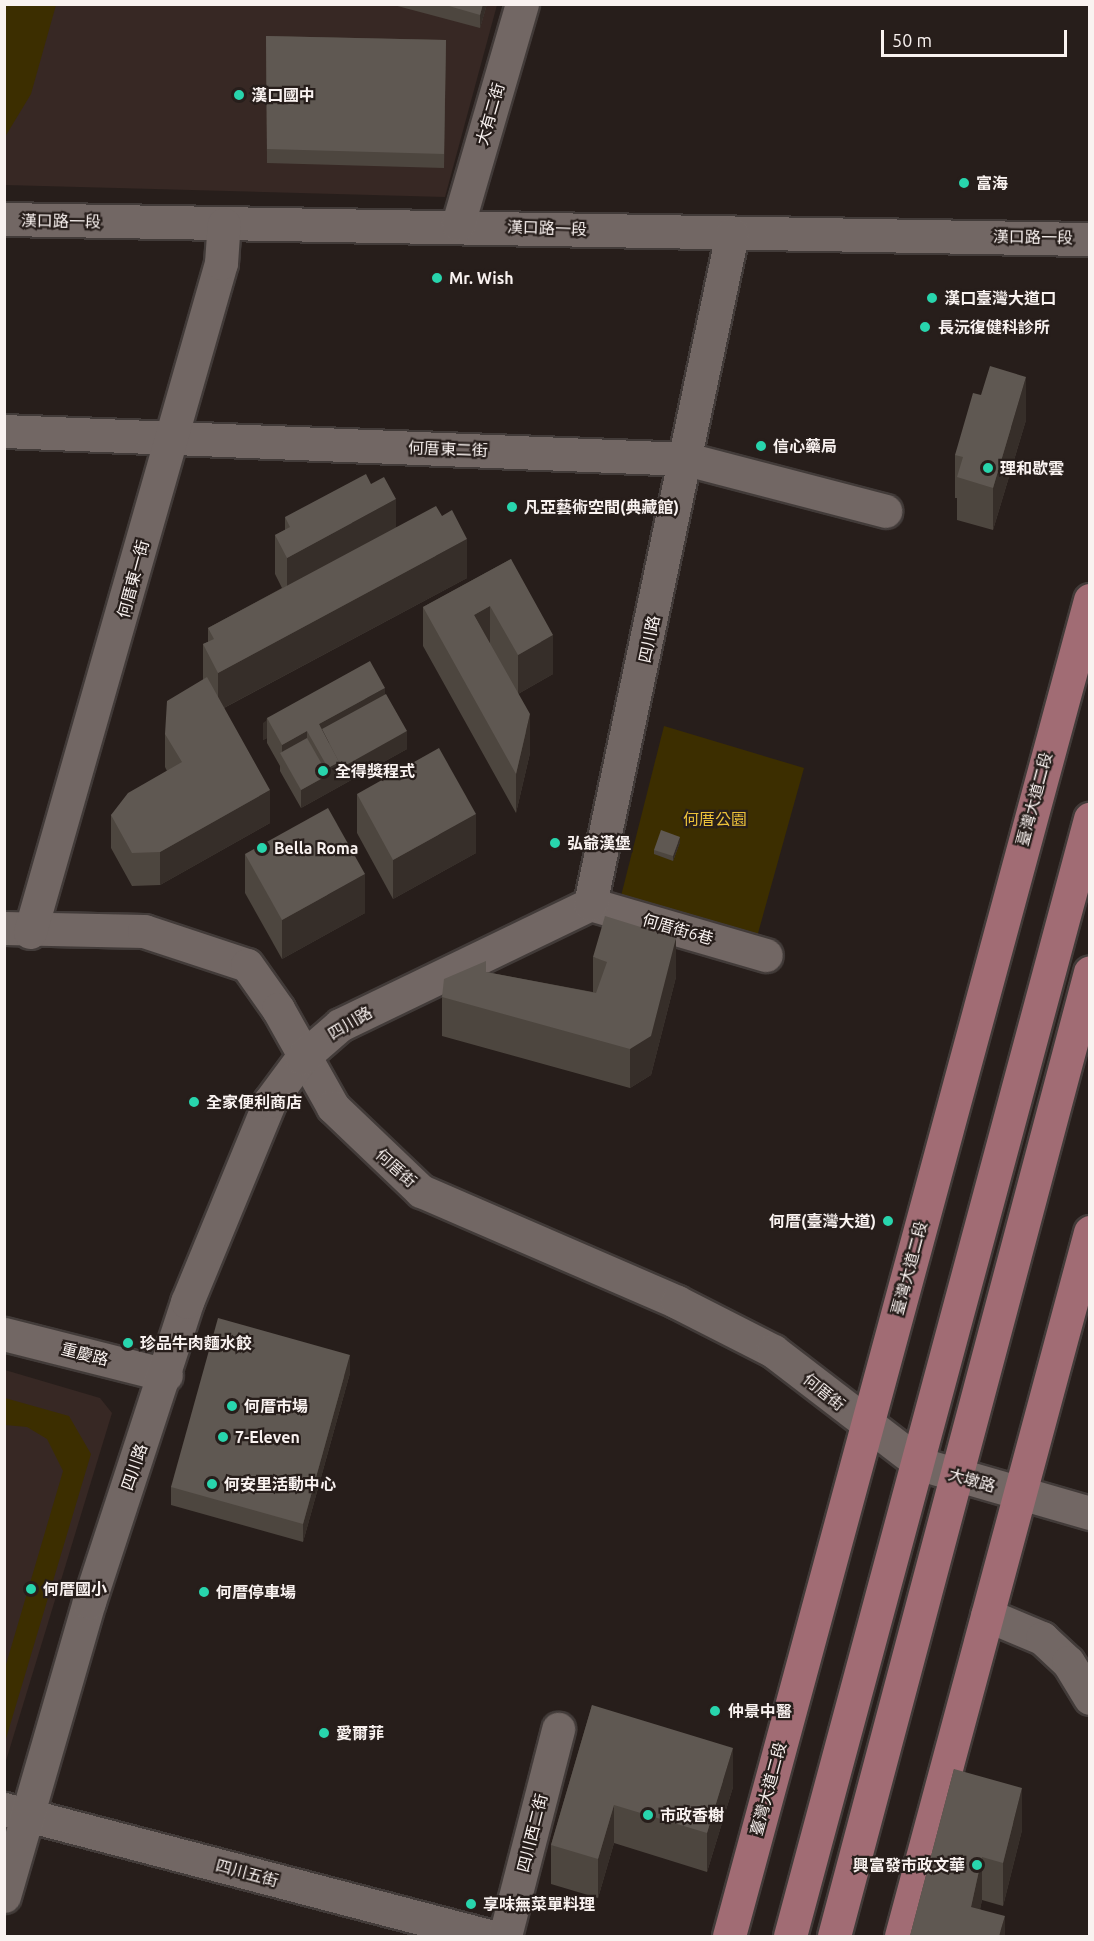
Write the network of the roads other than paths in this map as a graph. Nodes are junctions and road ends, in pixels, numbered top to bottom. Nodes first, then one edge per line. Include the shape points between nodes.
1 (522, 4) edge
2 (4, 219) edge
3 (224, 224) junction
4 (458, 224) junction
5 (732, 234) junction
6 (1089, 239) edge
7 (4, 431) edge
8 (172, 437) junction
9 (686, 459) junction
10 (885, 511) dead end
11 (1089, 600) edge
12 (1089, 819) edge
13 (590, 904) junction
14 (17, 930) edge
15 (766, 955) dead end
16 (1089, 972) edge
17 (302, 1058) junction
18 (1089, 1232) edge
19 (4, 1334) edge
20 (166, 1375) junction
21 (864, 1425) junction
22 (920, 1464) junction
23 (957, 1477) junction
24 (1020, 1494) junction
25 (1089, 1513) edge
26 (987, 1615) junction
27 (1089, 1698) edge
28 (558, 1729) dead end
29 (15, 1812) edge
30 (4, 1896) edge
31 (489, 1936) edge
32 (505, 1936) edge
33 (729, 1936) edge
34 (790, 1936) edge
35 (834, 1936) edge
36 (901, 1936) edge

1 - 4 street, 大有二街
2 - 3 street, 漢口路一段
3 - 4 street, 漢口路一段
3 - 8 street, 何厝東一街 via 221,263
4 - 5 street, 漢口路一段
5 - 6 street, 漢口路一段
5 - 9 street, 四川路
7 - 8 street, 何厝東二街
8 - 9 street, 何厝東二街
8 - 14 street, 何厝東一街
9 - 10 street, 何厝東二街
9 - 13 street, 四川路
11 - 21 main road, 臺灣大道二段
12 - 22 main road
13 - 15 street, 何厝街6巷
13 - 17 street, 四川路 via 340,1025
14 - 17 street, 何厝街 via 144,931 247,965 278,1009
16 - 23 main road
17 - 20 street, 四川路 via 270,1101 237,1170
17 - 21 street, 何厝街 via 333,1107 421,1191 677,1302 773,1351
18 - 24 main road
19 - 20 street, 重慶路
20 - 29 street, 四川路
21 - 22 street, 大墩路
21 - 33 main road, 臺灣大道二段
22 - 23 street, 大墩路
22 - 34 main road
23 - 24 street, 大墩路
23 - 35 main road
24 - 25 street, 大墩路
24 - 26 main road
26 - 27 street via 1042,1638 1068,1662
26 - 36 main road
28 - 32 street, 四川西二街
29 - 30 street, 四川路
29 - 31 street, 四川五街

